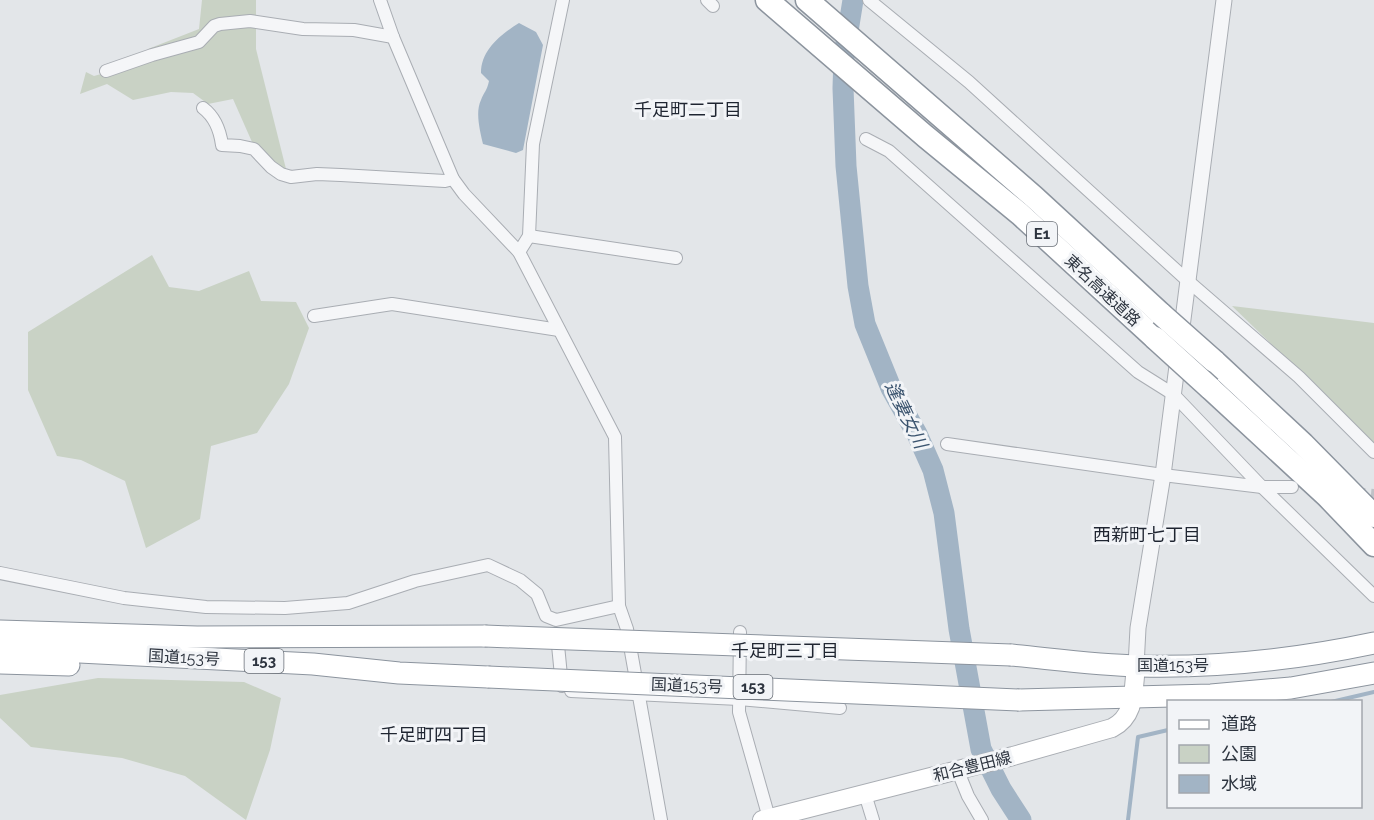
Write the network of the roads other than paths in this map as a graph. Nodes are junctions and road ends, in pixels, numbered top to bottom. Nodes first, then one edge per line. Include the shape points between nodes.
1 (380, 0) edge
2 (562, 0) edge
3 (807, 0) edge
4 (869, 0) edge
5 (1224, 0) edge
6 (770, 4) edge
7 (393, 37) junction
8 (106, 71) dead end
9 (203, 108) dead end
10 (866, 139) dead end
11 (453, 179) junction
12 (529, 236) junction
13 (519, 252) junction
14 (676, 258) dead end
15 (1188, 282) junction
16 (314, 316) dead end
17 (559, 330) junction
18 (1173, 394) junction
19 (947, 444) dead end
20 (1374, 452) edge
21 (1163, 475) junction
22 (1262, 487) junction
23 (1293, 487) dead end
24 (1374, 516) edge
25 (1374, 545) edge
26 (0, 573) edge
27 (1374, 596) edge
28 (619, 606) junction
29 (0, 617) edge
30 (556, 620) junction
31 (0, 631) edge
32 (740, 632) dead end
33 (266, 636) junction
34 (1374, 643) edge
35 (0, 648) edge
36 (278, 662) junction
37 (0, 663) edge
38 (1136, 666) junction
39 (1374, 673) edge
40 (375, 679) dead end
41 (562, 690) junction
42 (639, 695) junction
43 (1132, 698) junction
44 (739, 699) junction
45 (840, 708) dead end
46 (959, 769) junction
47 (865, 794) junction
48 (766, 819) edge
49 (661, 820) edge
50 (873, 820) edge
51 (982, 820) edge

1 - 7 street
2 - 12 street via 533,144
3 - 24 highway, 東名高速道路 / E1, bridge via 1214,361
4 - 15 street via 969,82
5 - 15 street
6 - 25 highway, 東名高速道路 / E1, bridge via 1020,214 1327,496
7 - 8 street via 250,21 220,24 199,42
7 - 11 street
9 - 11 street via 216,123 222,145 254,149 281,174 291,177 316,174
10 - 18 street via 889,150 1138,372
11 - 13 street
12 - 13 street
12 - 14 street
13 - 17 street
15 - 18 street
15 - 20 street via 1299,376
16 - 17 street via 392,304
17 - 28 street via 615,437
18 - 21 street
18 - 22 street
19 - 21 street
21 - 22 street
21 - 38 street via 1138,628
22 - 23 street
22 - 27 street
26 - 30 street via 124,598 206,607 285,608 348,603 415,581 488,565 520,580 537,594 546,616
28 - 30 street
28 - 42 street
29 - 33 highway via 246,625
30 - 41 street
31 - 33 highway, 国道153号 / 153
32 - 44 street
33 - 38 highway, 国道153号 / 153, bridge via 485,636 1011,655
34 - 38 highway, 国道153号 / 153 via 1273,662
35 - 36 highway, 国道153号 / 153
36 - 37 highway via 251,670
36 - 43 highway, 国道153号 / 153, bridge via 399,673 1019,700
38 - 43 main road, 和合豊田線
39 - 43 highway, 国道153号 / 153 via 1291,688
40 - 41 street
41 - 42 street
42 - 44 street
42 - 49 street
43 - 46 main road, 和合豊田線 via 1129,714 1122,723
44 - 45 street
44 - 48 street
46 - 47 main road, 和合豊田線
46 - 51 street
47 - 48 main road, 和合豊田線
47 - 50 street

